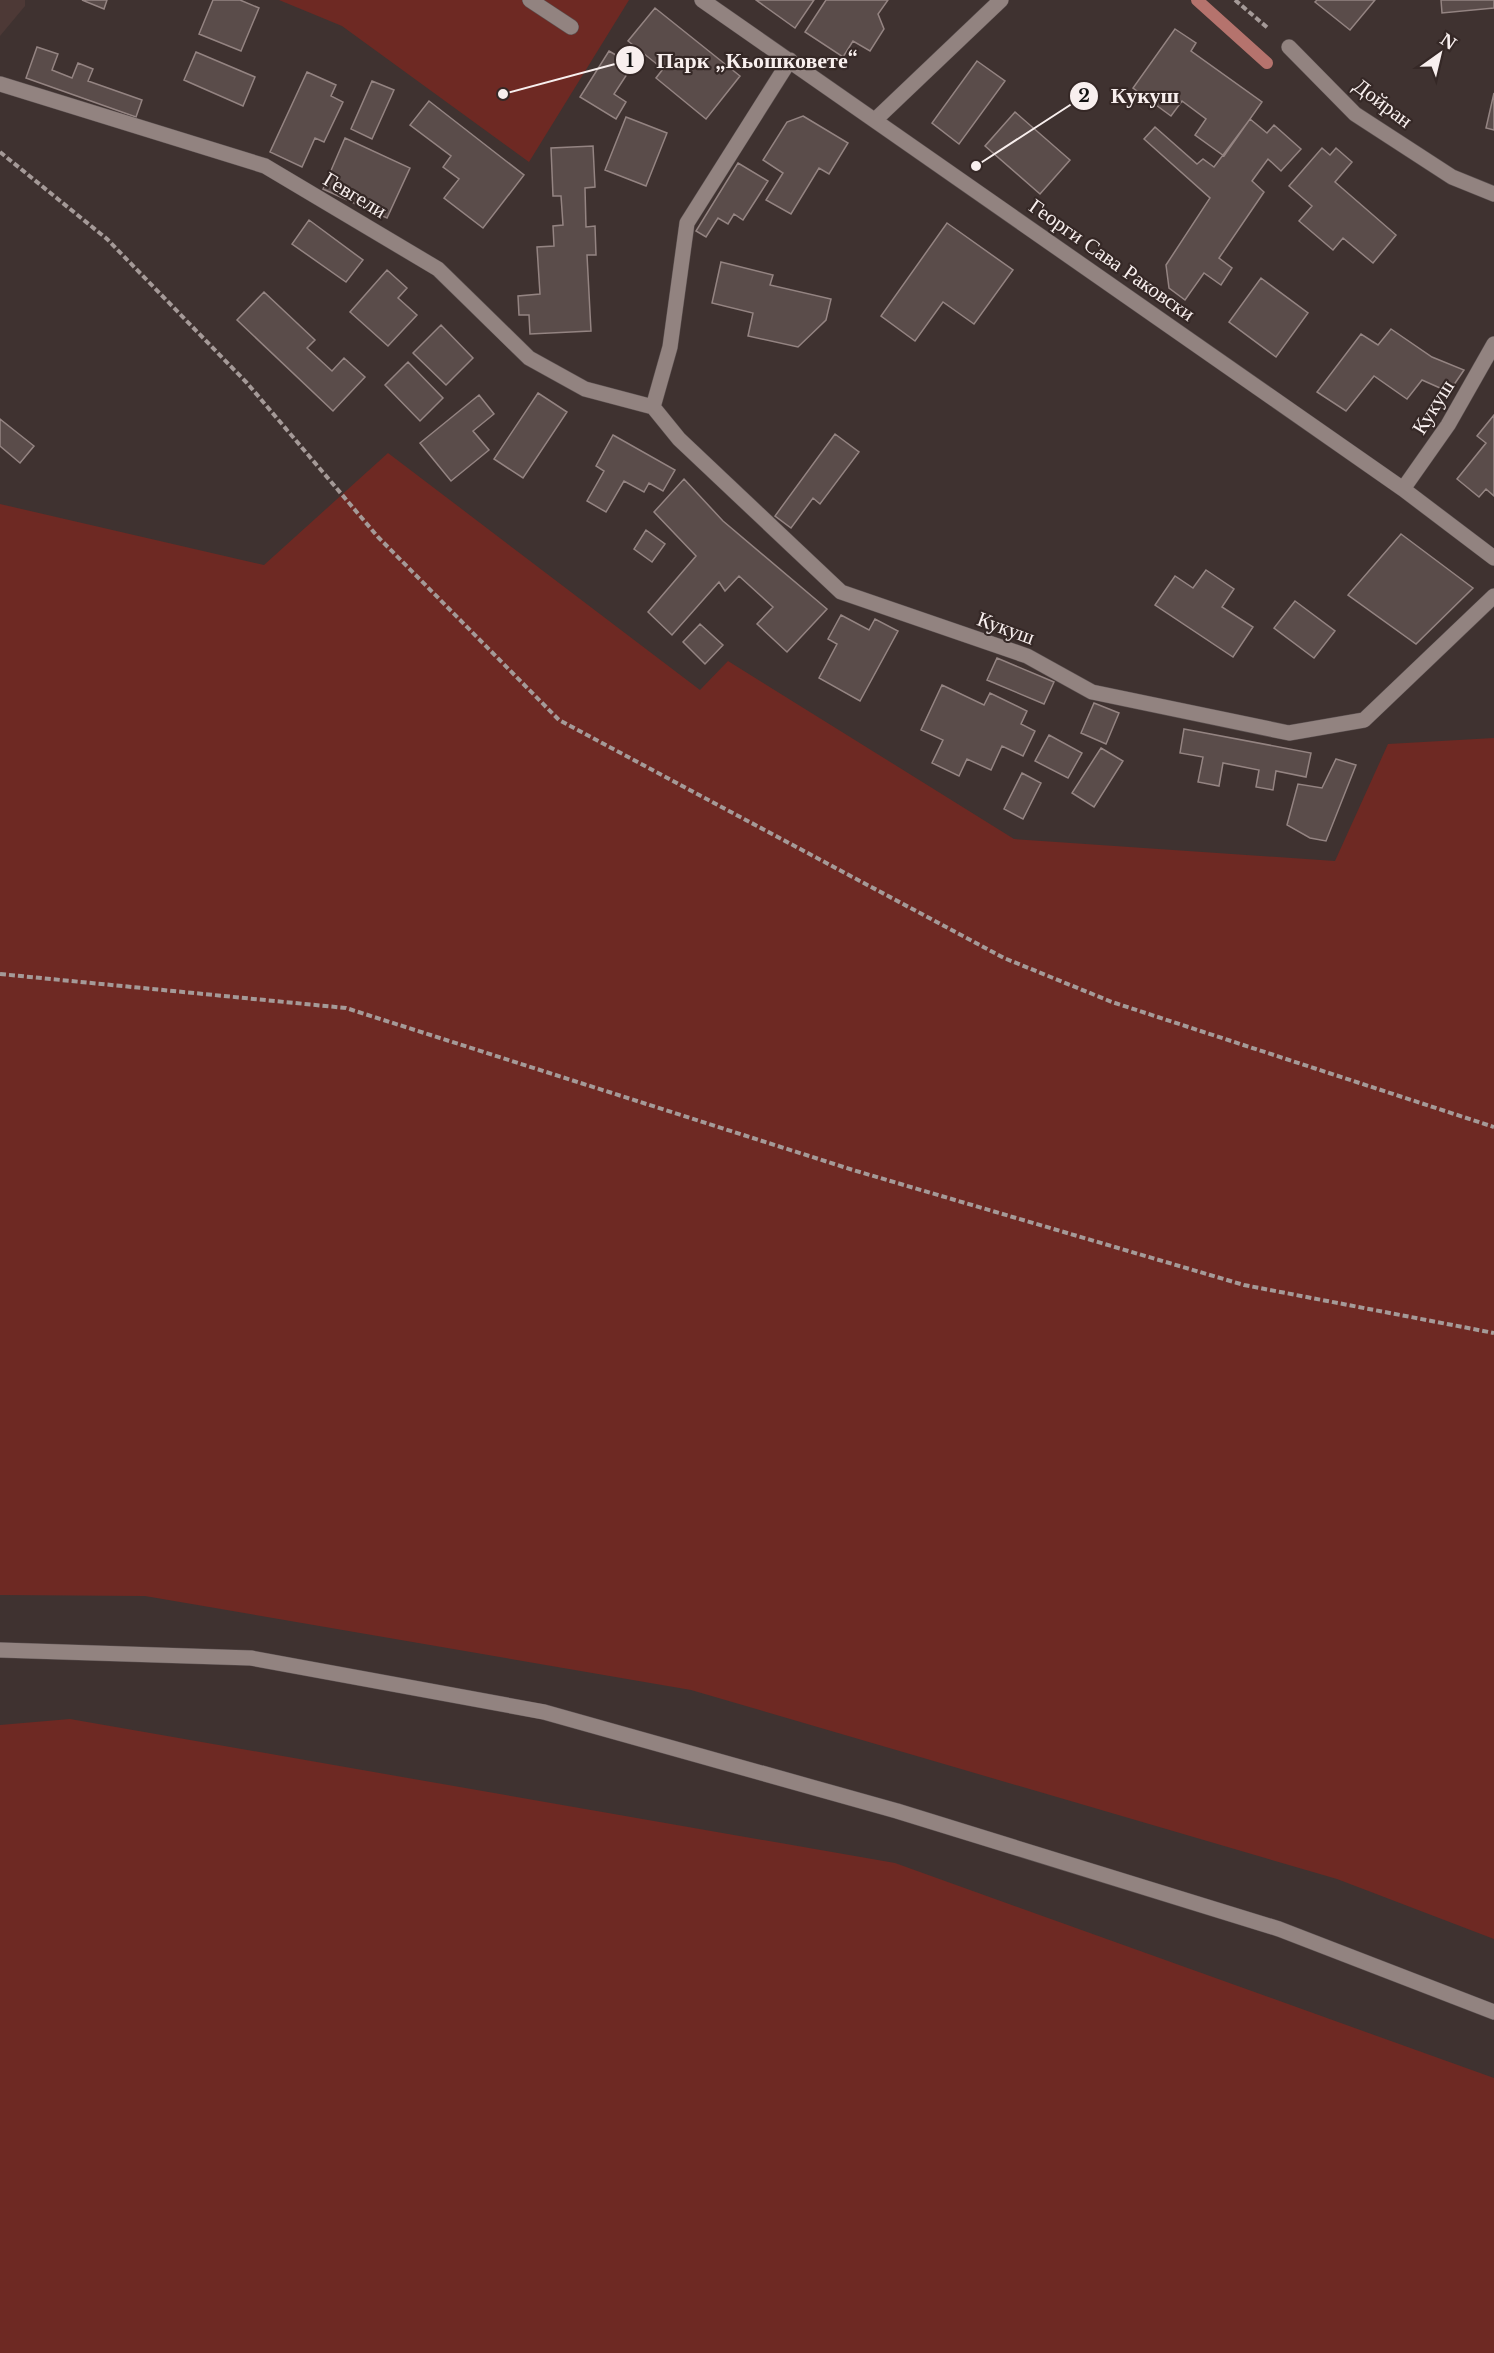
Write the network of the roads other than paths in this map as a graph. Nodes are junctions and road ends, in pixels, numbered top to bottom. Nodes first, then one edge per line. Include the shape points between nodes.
1 (530, 0) edge
2 (702, 0) edge
3 (1001, 0) edge
4 (571, 27) dead end
5 (1289, 47) road end
6 (789, 60) junction
7 (0, 84) edge
8 (875, 120) junction
9 (1494, 194) edge
10 (1494, 344) edge
11 (653, 407) junction
12 (1403, 489) junction
13 (1494, 558) edge
14 (1494, 596) edge
15 (0, 1650) edge
16 (1494, 2012) edge

1 - 4 street
2 - 6 street, Георги Сава Раковски
3 - 8 street
5 - 9 street, Дойран via 1355,114 1452,177
6 - 8 street, Георги Сава Раковски
6 - 11 street via 687,223 670,347
7 - 11 street, Гевгели via 265,166 438,270 529,358 585,389
8 - 12 street, Георги Сава Раковски
10 - 12 street, Кукуш via 1449,425
11 - 14 street, Кукуш via 679,439 841,592 1027,656 1092,692 1288,733 1364,720
12 - 13 street, Георги Сава Раковски
15 - 16 street via 251,1658 544,1712 897,1811 1279,1929

